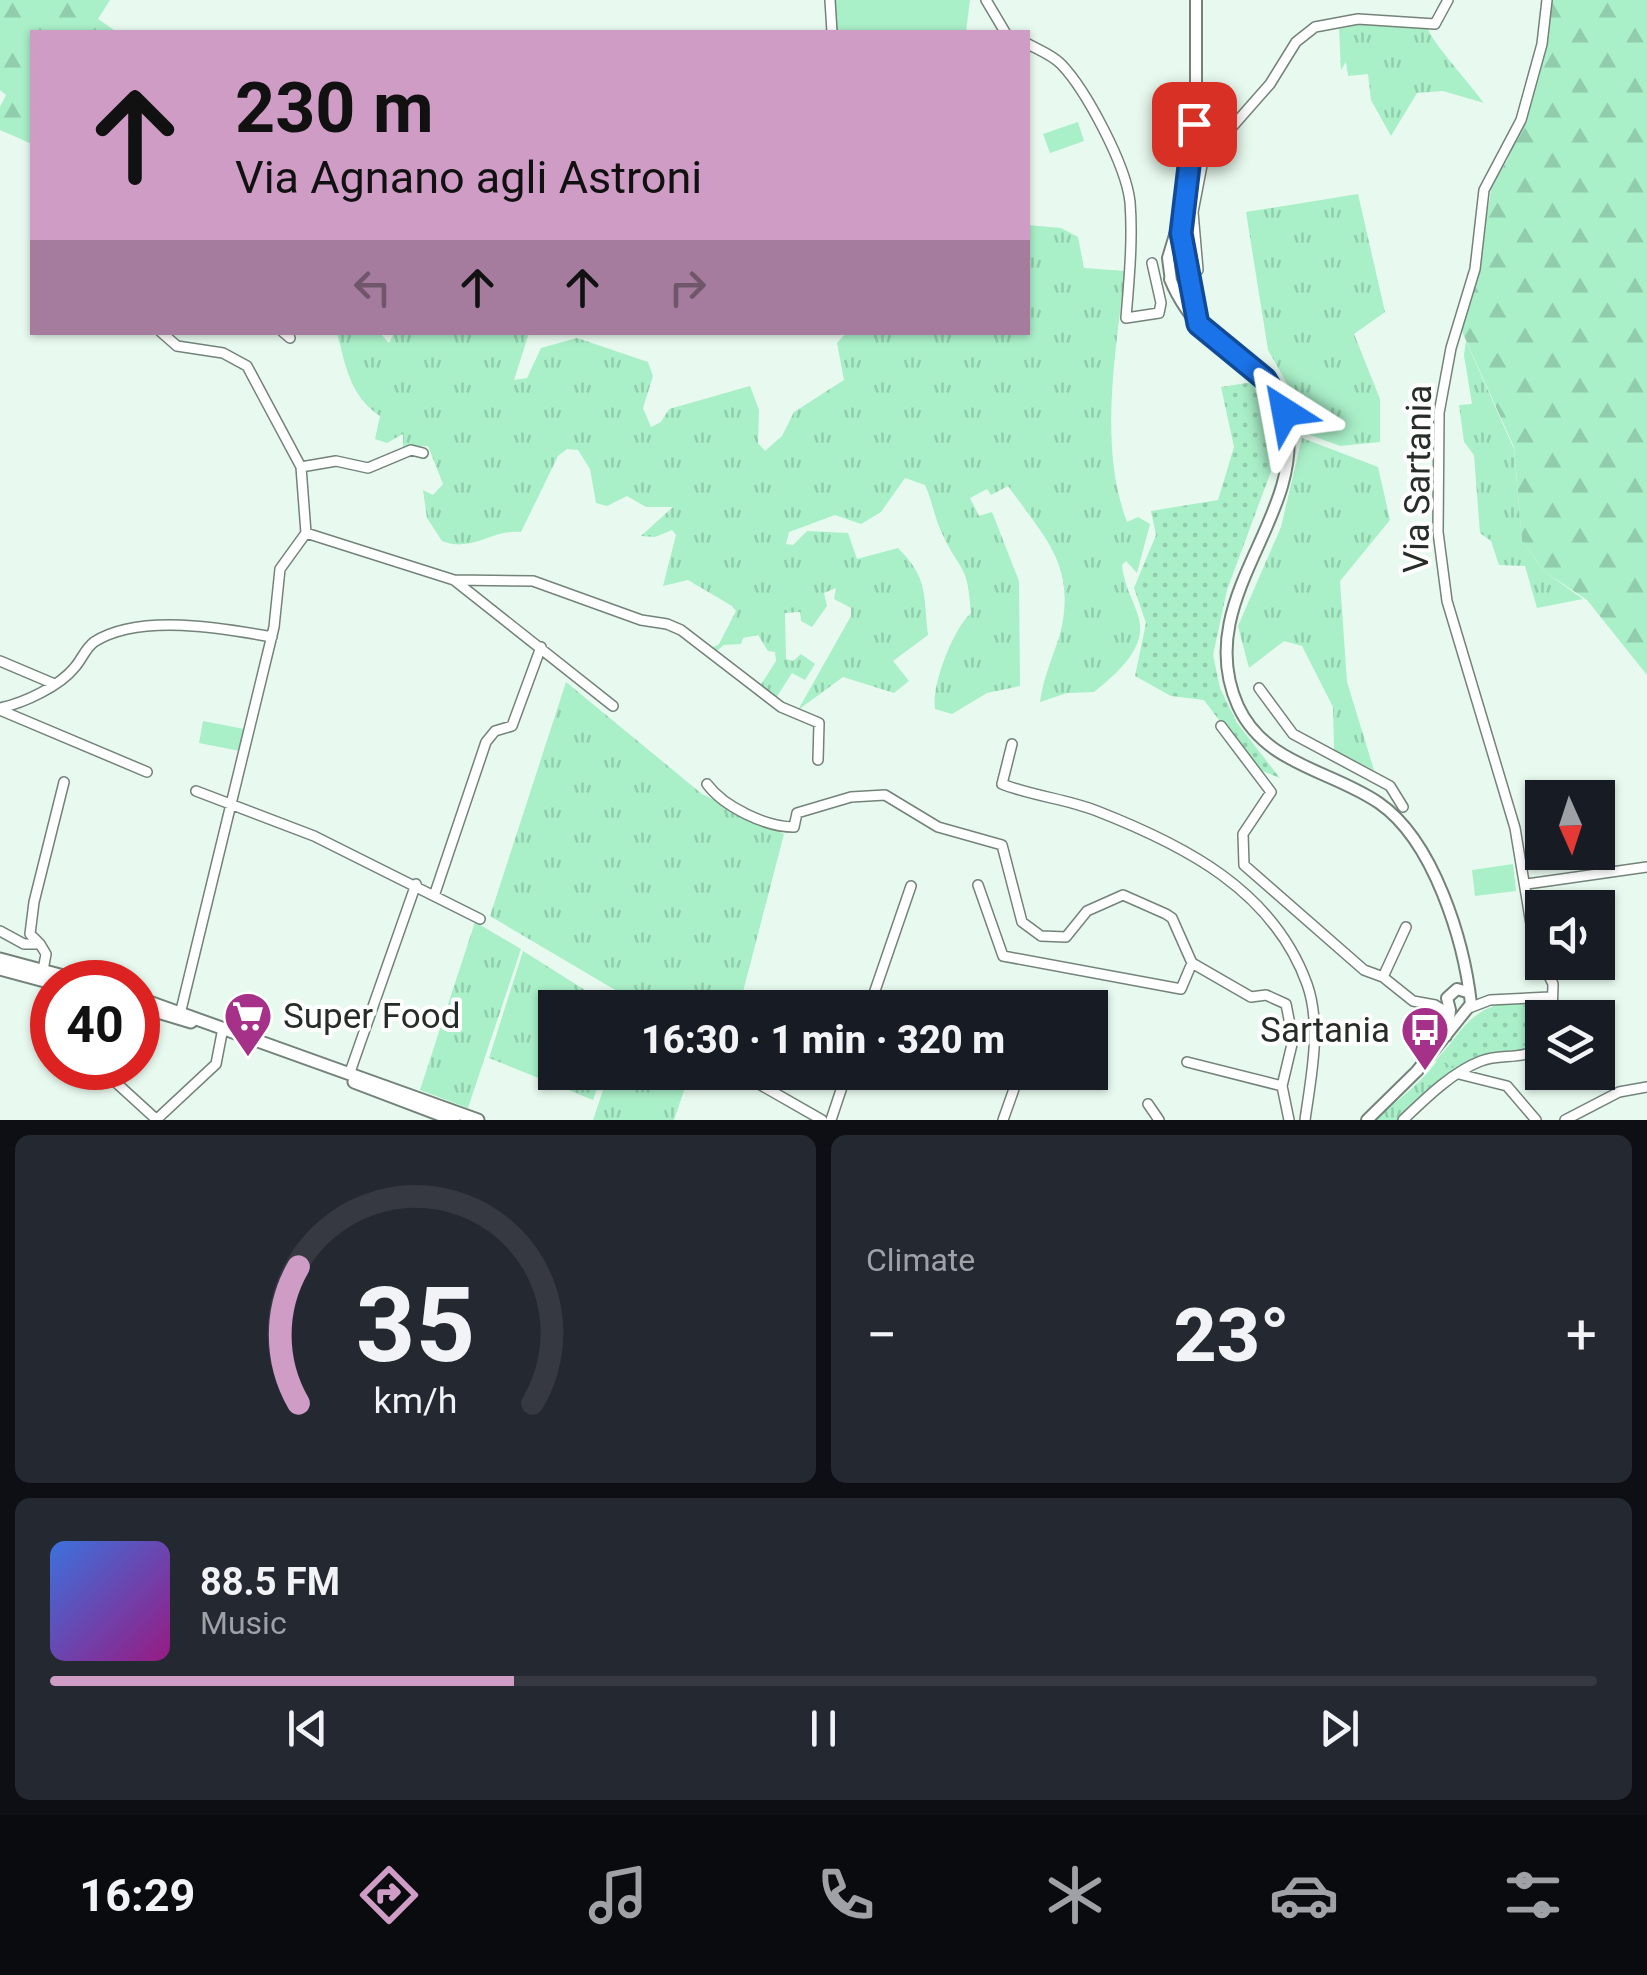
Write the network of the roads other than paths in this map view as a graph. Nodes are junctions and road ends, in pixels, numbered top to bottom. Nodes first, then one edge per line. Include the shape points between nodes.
1 (830, 0) edge
2 (986, 0) edge
3 (1196, 0) edge
4 (1448, 0) edge
5 (1547, 0) edge
6 (832, 30) edge
7 (1004, 30) edge
8 (1030, 45) edge
9 (1182, 215) junction
10 (1168, 259) junction
11 (1188, 272) junction
12 (1170, 279) junction
13 (1198, 324) junction
14 (164, 335) edge
15 (424, 453) dead end
16 (301, 467) junction
17 (306, 534) junction
18 (454, 580) junction
19 (272, 637) junction
20 (541, 648) junction
21 (0, 661) edge
22 (52, 683) junction
23 (1259, 688) dead end
24 (613, 706) dead end
25 (0, 709) edge
26 (1221, 726) dead end
27 (1012, 744) dead end
28 (818, 760) dead end
29 (148, 772) dead end
30 (1273, 778) dead end
31 (64, 782) dead end
32 (707, 784) dead end
33 (196, 790) dead end
34 (1271, 792) junction
35 (234, 806) junction
36 (1403, 807) junction
37 (1391, 812) junction
38 (1401, 823) junction
39 (1647, 868) edge
40 (416, 884) junction
41 (1526, 884) junction
42 (911, 886) dead end
43 (978, 886) dead end
44 (434, 896) junction
45 (480, 919) dead end
46 (1406, 927) dead end
47 (0, 931) edge
48 (40, 944) junction
49 (0, 959) edge
50 (45, 960) edge
51 (1192, 963) junction
52 (30, 967) edge
53 (0, 969) edge
54 (30, 977) edge
55 (1383, 977) junction
56 (876, 990) edge
57 (1462, 990) junction
58 (1550, 997) junction
59 (1447, 998) junction
60 (1490, 1000) junction
61 (1550, 1000) edge
62 (160, 1004) edge
63 (1428, 1004) junction
64 (181, 1010) junction
65 (1467, 1010) junction
66 (1450, 1012) junction
67 (160, 1013) edge
68 (222, 1033) junction
69 (1445, 1039) junction
70 (1525, 1055) edge
71 (1187, 1062) dead end
72 (350, 1072) junction
73 (1459, 1074) junction
74 (1282, 1086) junction
75 (1647, 1087) edge
76 (124, 1090) edge
77 (770, 1090) edge
78 (841, 1090) edge
79 (1014, 1090) edge
80 (1148, 1104) dead end
81 (431, 1116) edge
82 (156, 1120) edge
83 (454, 1120) edge
84 (478, 1120) edge
85 (822, 1120) edge
86 (831, 1120) edge
87 (1003, 1120) edge
88 (1159, 1120) edge
89 (1289, 1120) edge
90 (1305, 1120) edge
91 (1367, 1120) edge
92 (1403, 1120) edge
93 (1536, 1120) edge
94 (1564, 1120) edge

1 - 6 street
2 - 7 street
3 - 9 street via 1196,103
4 - 11 street via 1434,24 1342,22 1315,27 1296,42 1270,84 1203,160
5 - 41 street, Via Sartania via 1540,56 1521,120 1484,190 1475,269 1438,413 1442,583
8 - 10 street via 1064,66 1127,189 1126,318 1158,313 1152,263
9 - 10 street
9 - 11 street
10 - 11 street
10 - 12 street
11 - 12 street via 1176,284
11 - 13 street
12 - 13 street
13 - 37 street via 1258,372 1276,394 1288,433 1282,478 1244,574 1226,647 1241,712 1273,749
14 - 16 street via 177,346 223,353 247,366
15 - 16 street via 411,450 368,468 336,461
16 - 17 street
17 - 18 street
17 - 19 street via 280,569
18 - 20 street
18 - 28 street via 521,578 680,630 781,707 818,724
19 - 22 street via 189,623 144,629 94,642 74,670
19 - 35 street
20 - 24 street
20 - 44 street via 512,726 486,742
21 - 22 street
22 - 25 street
23 - 36 street via 1294,734 1390,786
25 - 29 street
26 - 34 street
27 - 90 street via 1002,784 1082,805 1172,842 1266,912 1308,985 1314,1050
30 - 34 street
31 - 48 street via 34,902 30,934
32 - 51 street via 780,827 794,827 797,813 830,802 885,795 938,826 1002,845 1022,922 1042,936 1066,937 1087,911 1122,895 1172,918
33 - 35 street
34 - 55 street via 1244,834 1244,865 1364,970
35 - 40 street
35 - 64 street
36 - 37 street
36 - 38 street
37 - 38 street
38 - 57 street via 1436,879 1455,928
39 - 41 street
40 - 44 street
40 - 72 street
41 - 58 street, Via Sartania via 1534,948 1553,984
42 - 56 street
43 - 51 street via 1003,956 1182,989
44 - 45 street
46 - 55 street
47 - 48 street
48 - 50 street
49 - 52 main road
51 - 74 street via 1251,997 1286,1004 1293,1040
53 - 54 main road
55 - 63 street via 1413,1001
57 - 59 street
57 - 60 street
57 - 65 street
58 - 60 street
58 - 61 street, Via Sartania
59 - 63 street
59 - 66 street
60 - 65 street
62 - 64 main road
63 - 66 street
64 - 72 main road
65 - 66 street
65 - 69 street
66 - 69 street
67 - 68 main road
68 - 81 main road
68 - 82 street via 213,1069
69 - 91 street
70 - 73 street via 1482,1060
71 - 74 street
72 - 84 main road
73 - 92 street
73 - 93 street via 1506,1086
74 - 89 street
75 - 94 street via 1619,1092
76 - 82 street
77 - 85 street
78 - 86 street
79 - 87 street
80 - 88 street
81 - 83 main road

